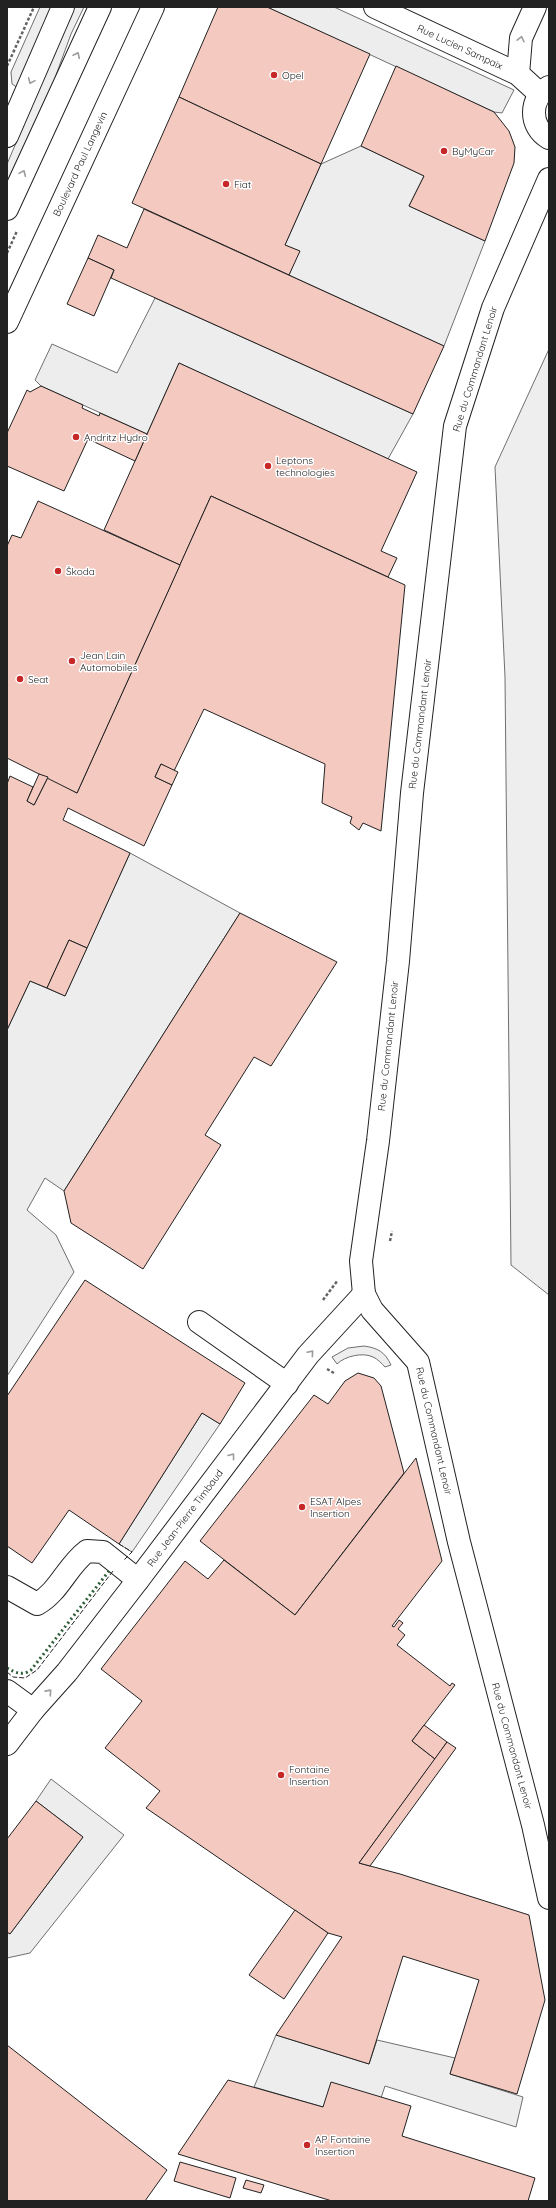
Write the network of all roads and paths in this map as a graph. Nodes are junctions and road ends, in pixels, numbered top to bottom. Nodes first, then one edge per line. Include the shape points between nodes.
1 (34, 7) edge
2 (63, 7) edge
3 (100, 7) edge
4 (152, 7) edge
5 (375, 7) edge
6 (535, 7) edge
7 (7, 66) edge
8 (518, 74) junction
9 (545, 90) edge
10 (9, 125) edge
11 (549, 138) edge
12 (549, 179) edge
13 (7, 209) edge
14 (7, 322) edge
15 (364, 1294) junction
16 (199, 1322) dead end
17 (287, 1384) junction
18 (138, 1580) junction
19 (7, 1587) edge
20 (7, 1691) edge
21 (34, 1710) junction
22 (7, 1744) edge
23 (549, 1898) edge

1 - 7 path
2 -> 10 street
13 -> 3 street
4 - 14 street, Boulevard Paul Langevin
5 - 8 street, Rue Lucien Sampaix
8 -> 6 street via 521,38
8 - 9 street, Rue Lucien Sampaix
9 - 11 street via 534,106 534,118 539,129
12 - 15 street, Rue du Commandant Lenoir via 493,308 455,426 412,793 398,961 378,1141 361,1261
17 -> 15 street, Rue Jean-Pierre Timbaud via 308,1355
15 - 23 street, Rue du Commandant Lenoir via 376,1314 418,1362 459,1542 533,1825
16 - 17 street
18 -> 17 street, Rue Jean-Pierre Timbaud
18 - 19 street via 103,1552 87,1551 76,1559 49,1597 37,1604
21 -> 18 street, Rue Jean-Pierre Timbaud via 67,1672
20 - 21 street
21 - 22 street, Rue Jean-Pierre Timbaud

